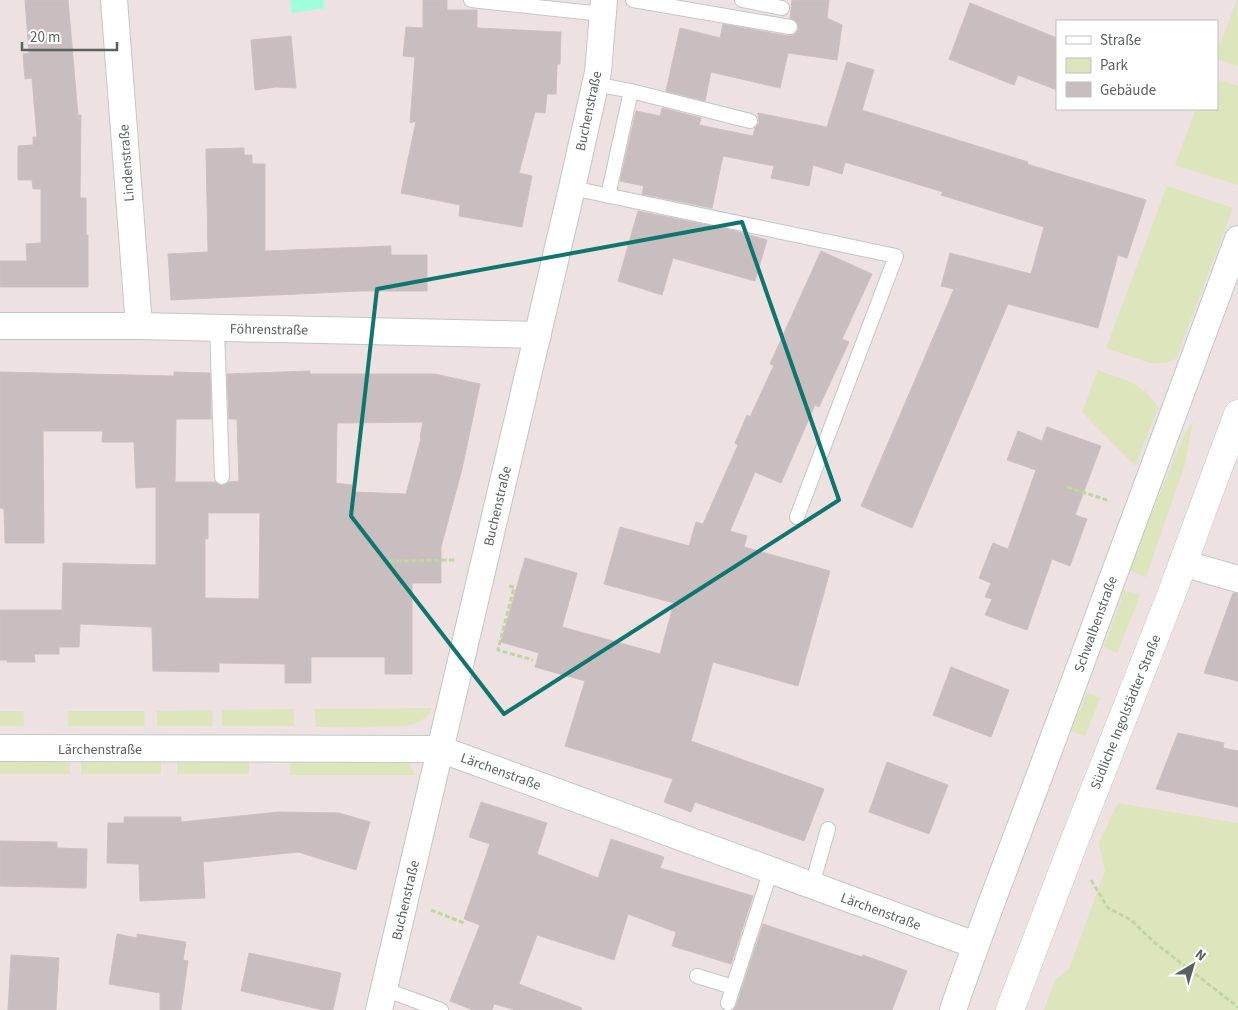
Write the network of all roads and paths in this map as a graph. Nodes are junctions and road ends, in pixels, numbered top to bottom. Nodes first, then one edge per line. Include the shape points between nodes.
1 (114, 0) edge
2 (471, 0) edge
3 (633, 0) edge
4 (742, 0) edge
5 (603, 7) edge
6 (782, 8) dead end
7 (790, 27) dead end
8 (595, 84) junction
9 (631, 91) junction
10 (750, 121) dead end
11 (572, 188) junction
12 (608, 196) junction
13 (1238, 239) edge
14 (0, 326) edge
15 (139, 326) junction
16 (217, 328) junction
17 (538, 335) junction
18 (1238, 414) edge
19 (222, 477) dead end
20 (1067, 487) dead end
21 (1112, 502) dead end
22 (797, 518) dead end
23 (485, 560) junction
24 (390, 562) dead end
25 (1182, 563) junction
26 (1238, 579) edge
27 (514, 587) dead end
28 (533, 660) dead end
29 (0, 748) edge
30 (440, 749) junction
31 (828, 829) dead end
32 (1072, 847) junction
33 (771, 870) junction
34 (812, 885) junction
35 (975, 945) junction
36 (697, 976) dead end
37 (733, 987) junction
38 (382, 1000) edge
39 (728, 1003) dead end
40 (1238, 1007) edge
41 (441, 1010) edge
42 (953, 1010) edge
43 (1010, 1010) edge

1 - 15 street, Lindenstraße
2 - 5 lane
3 - 7 lane
4 - 6 lane
5 - 8 street, Buchenstraße
8 - 9 lane
8 - 11 street, Buchenstraße
9 - 10 lane
9 - 12 lane
11 - 12 lane
11 - 17 street, Buchenstraße
12 - 22 lane via 896,256
13 - 35 street, Schwalbenstraße
14 - 15 street, Föhrenstraße
15 - 16 street, Föhrenstraße
16 - 17 street, Föhrenstraße
16 - 19 lane
17 - 23 street, Buchenstraße
18 - 25 street, Südliche Ingolstädter Straße
20 - 21 path
23 - 24 path
23 - 30 street, Buchenstraße
25 - 26 street
25 - 32 street, Südliche Ingolstädter Straße
27 - 28 path via 498,650
29 - 30 street, Lärchenstraße
30 - 33 street, Lärchenstraße
30 - 38 street, Buchenstraße
31 - 34 lane
32 - 40 path via 1108,908 1131,920 1155,943
32 - 43 street, Südliche Ingolstädter Straße
33 - 34 street, Lärchenstraße
33 - 37 lane
34 - 35 street, Lärchenstraße
35 - 42 street, Schwalbenstraße
36 - 37 lane
37 - 39 lane
38 - 41 lane

